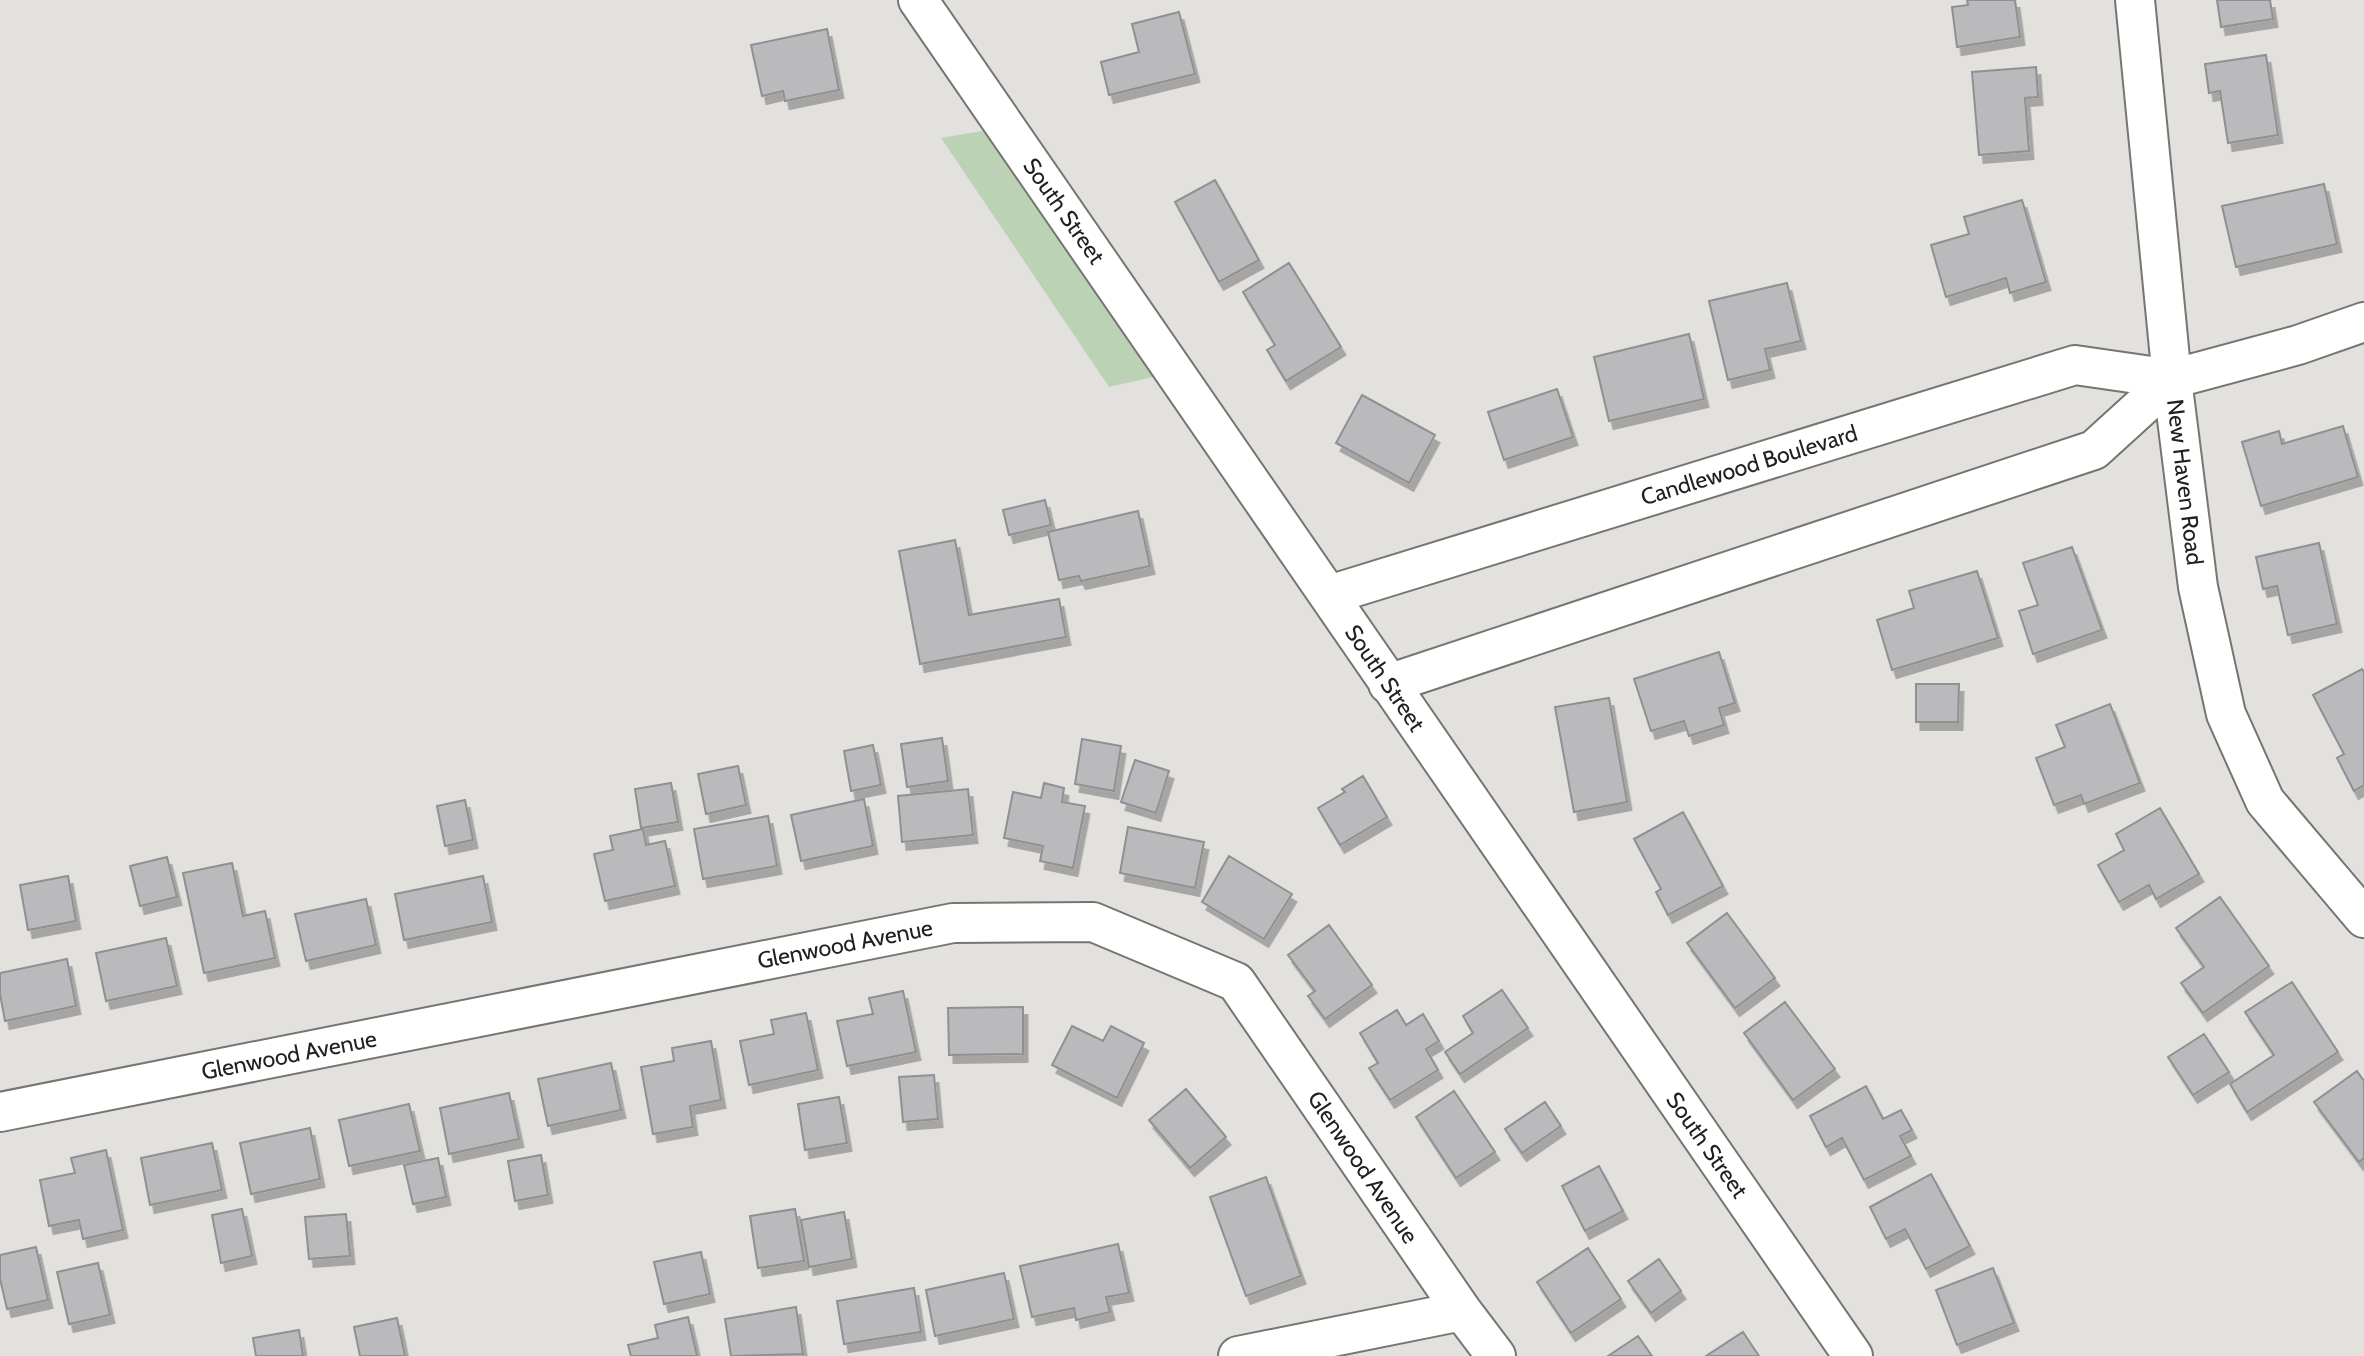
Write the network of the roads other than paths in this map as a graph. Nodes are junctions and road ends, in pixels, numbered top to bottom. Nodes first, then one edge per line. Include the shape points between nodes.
1 (918, 0) edge
2 (2135, 0) edge
3 (2364, 322) edge
4 (2172, 379) junction
5 (1329, 595) junction
6 (1388, 684) junction
7 (2364, 918) edge
8 (0, 1112) edge
9 (1462, 1311) junction
10 (1238, 1356) edge
11 (1496, 1356) edge
12 (1853, 1356) edge

1 - 5 street, South Street
2 - 4 street, New Haven Road
3 - 4 street, Candlewood Boulevard
4 - 5 street, Candlewood Boulevard via 2075,365
4 - 6 street, Candlewood Boulevard via 2094,450
4 - 7 street, New Haven Road via 2198,587 2226,714 2265,801
5 - 6 street, South Street
6 - 12 street, South Street
8 - 9 street, Glenwood Avenue via 953,923 1093,922 1236,982
9 - 10 street
9 - 11 street, Glenwood Avenue

